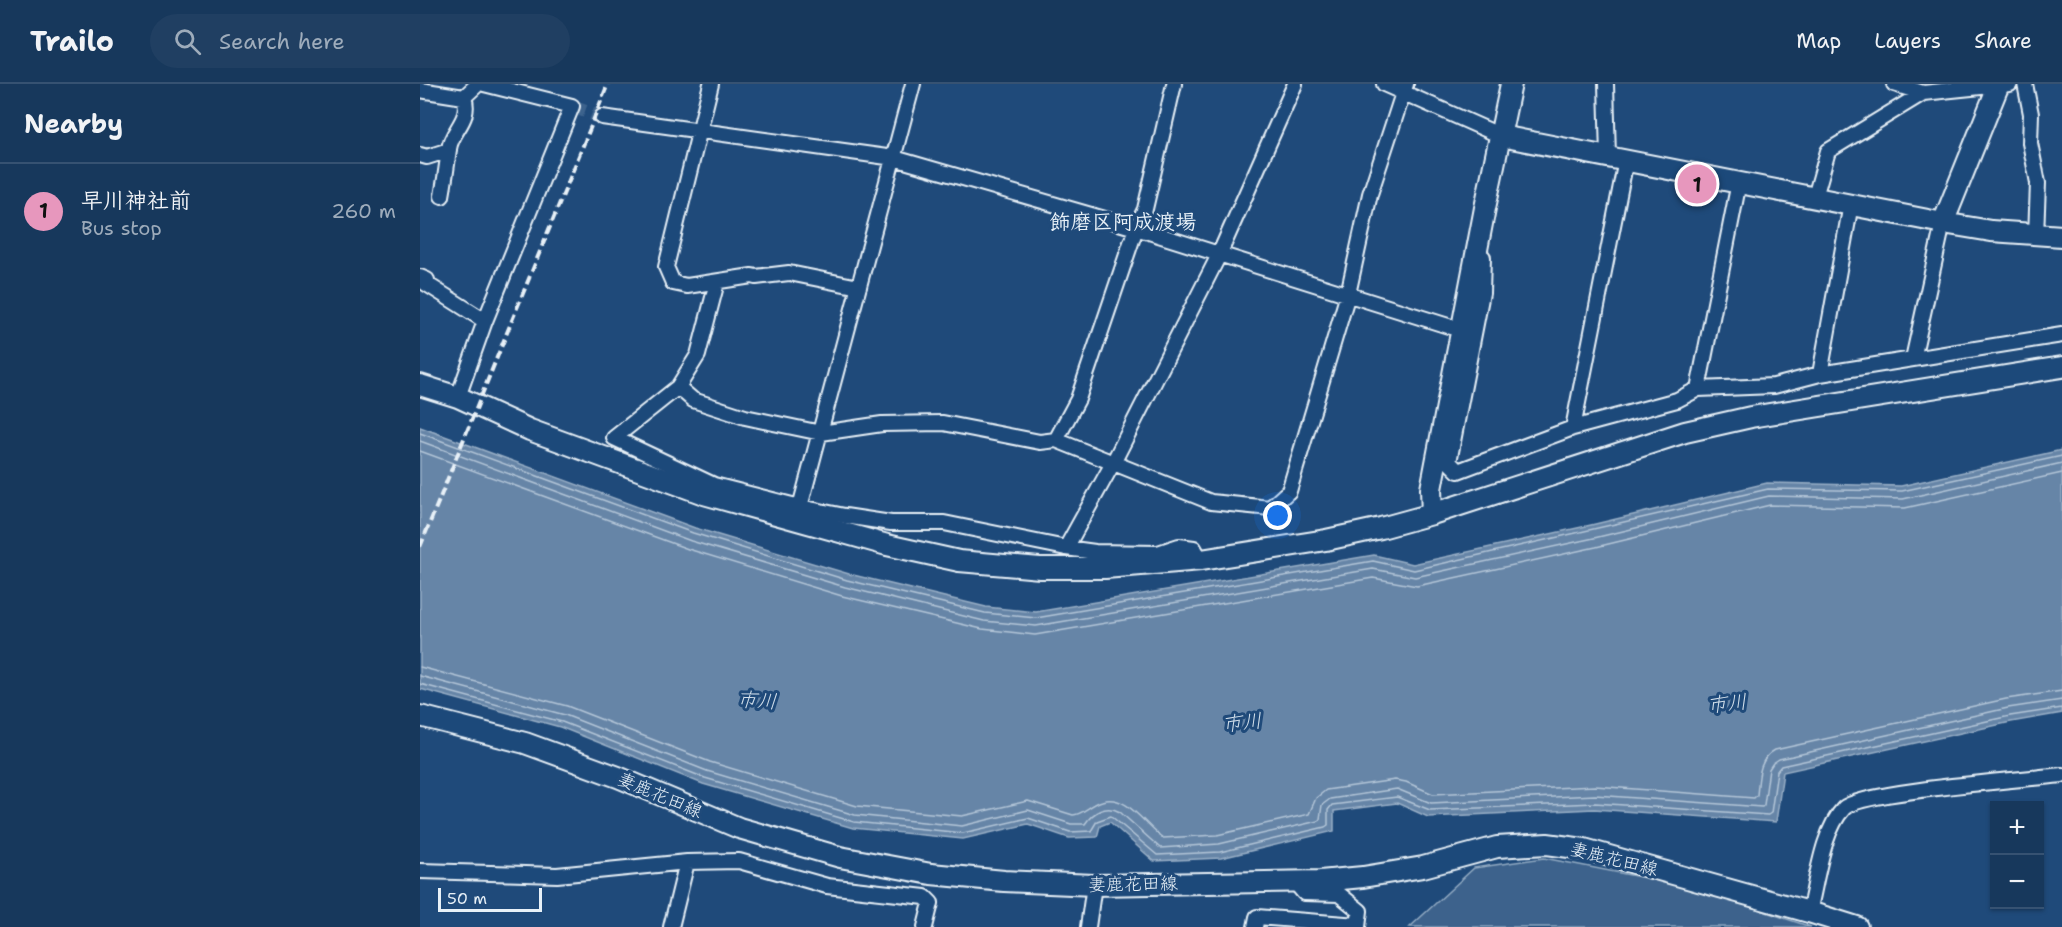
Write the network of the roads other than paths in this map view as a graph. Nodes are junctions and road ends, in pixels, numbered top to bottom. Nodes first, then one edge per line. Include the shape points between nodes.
1 (478, 84) edge
2 (484, 84) edge
3 (711, 84) edge
4 (913, 84) edge
5 (1174, 84) edge
6 (1295, 84) edge
7 (1384, 84) edge
8 (1511, 84) edge
9 (1606, 84) edge
10 (1894, 84) edge
11 (2003, 84) edge
12 (2025, 84) edge
13 (1404, 88) edge
14 (420, 90) edge
15 (1923, 93) junction
16 (464, 97) junction
17 (602, 117) tunnel mouth
18 (700, 130) junction
19 (1502, 136) junction
20 (449, 150) junction
21 (420, 155) edge
22 (894, 158) junction
23 (1617, 158) junction
24 (1739, 182) junction
25 (442, 196) dead end
26 (1815, 197) junction
27 (1851, 204) junction
28 (1485, 208) junction
29 (1943, 223) junction
30 (1136, 228) junction
31 (2036, 236) junction
32 (2062, 236) edge
33 (1220, 255) junction
34 (420, 277) edge
35 (717, 282) junction
36 (859, 287) junction
37 (1348, 294) junction
38 (485, 321) junction
39 (1461, 330) junction
40 (2062, 335) edge
41 (1913, 359) junction
42 (2062, 367) edge
43 (1820, 374) junction
44 (420, 385) edge
45 (678, 387) junction
46 (1698, 389) junction
47 (458, 397) junction
48 (1572, 428) junction
49 (821, 433) junction
50 (1056, 440) junction
51 (1113, 463) junction
52 (709, 490) junction
53 (800, 507) junction
54 (1432, 514) junction
55 (1066, 548) junction
56 (1201, 560) junction
57 (420, 716) edge
58 (2062, 776) edge
59 (687, 862) junction
60 (420, 871) edge
61 (1294, 881) junction
62 (1094, 885) junction
63 (1809, 912) junction
64 (1358, 926) edge
65 (671, 927) edge
66 (925, 927) edge
67 (1088, 927) edge
68 (1255, 927) edge
69 (1857, 927) edge

1 - 16 street
2 - 38 street via 572,106
3 - 18 street
4 - 22 street
5 - 30 street via 1145,209
6 - 33 street
7 - 13 street
8 - 19 street
9 - 23 street
10 - 15 street
11 - 15 street
11 - 29 street
12 - 31 street via 2038,183
13 - 19 street
13 - 37 street via 1370,194
14 - 16 street
15 - 26 street via 1828,151
16 - 20 street via 467,106
17 - 18 street
18 - 22 street
18 - 35 street via 666,267 673,283 687,286
19 - 23 street
19 - 28 street
20 - 21 street via 427,157
20 - 25 street
22 - 30 street
22 - 36 street
23 - 24 street
23 - 48 street
24 - 26 street
24 - 46 street
26 - 27 street
27 - 29 street
27 - 43 street
28 - 39 street
28 - 48 street via 1482,293 1449,462 1458,471
29 - 31 street
29 - 41 street
30 - 33 street
30 - 50 street via 1078,399
31 - 32 street
33 - 37 street
33 - 51 street
34 - 38 street
35 - 36 street via 789,273
35 - 45 street via 698,355
36 - 49 street
37 - 39 street
37 - 51 street via 1289,491 1270,508 1210,502
38 - 47 street
39 - 54 street via 1431,489
40 - 41 street
41 - 43 street
42 - 54 street via 1763,415 1685,432
43 - 46 street via 1774,386
44 - 47 street
45 - 49 street via 693,399 745,417
45 - 52 street via 615,438
46 - 48 street via 1677,400
47 - 52 street via 530,430
49 - 50 street via 882,424 943,423 1040,442
49 - 53 street
50 - 51 street
51 - 55 street
52 - 53 street
52 - 56 street via 887,546 959,561 1105,568
53 - 55 street via 891,523 944,523
54 - 56 street via 1326,540
55 - 56 street via 1158,554 1179,546 1194,548
57 - 62 street, 妻鹿花田線 via 525,743 740,828 808,849 931,874
58 - 63 street via 1878,796 1845,807 1829,832
59 - 60 street via 557,875
59 - 65 street
59 - 66 street via 738,861 827,886 925,897 931,903
61 - 62 street, 妻鹿花田線
61 - 63 street, 妻鹿花田線 via 1363,877 1423,867 1497,847 1547,844 1584,849
61 - 64 street via 1304,893 1339,894 1360,911
62 - 67 street
63 - 69 street, 妻鹿花田線
64 - 68 street via 1257,917

